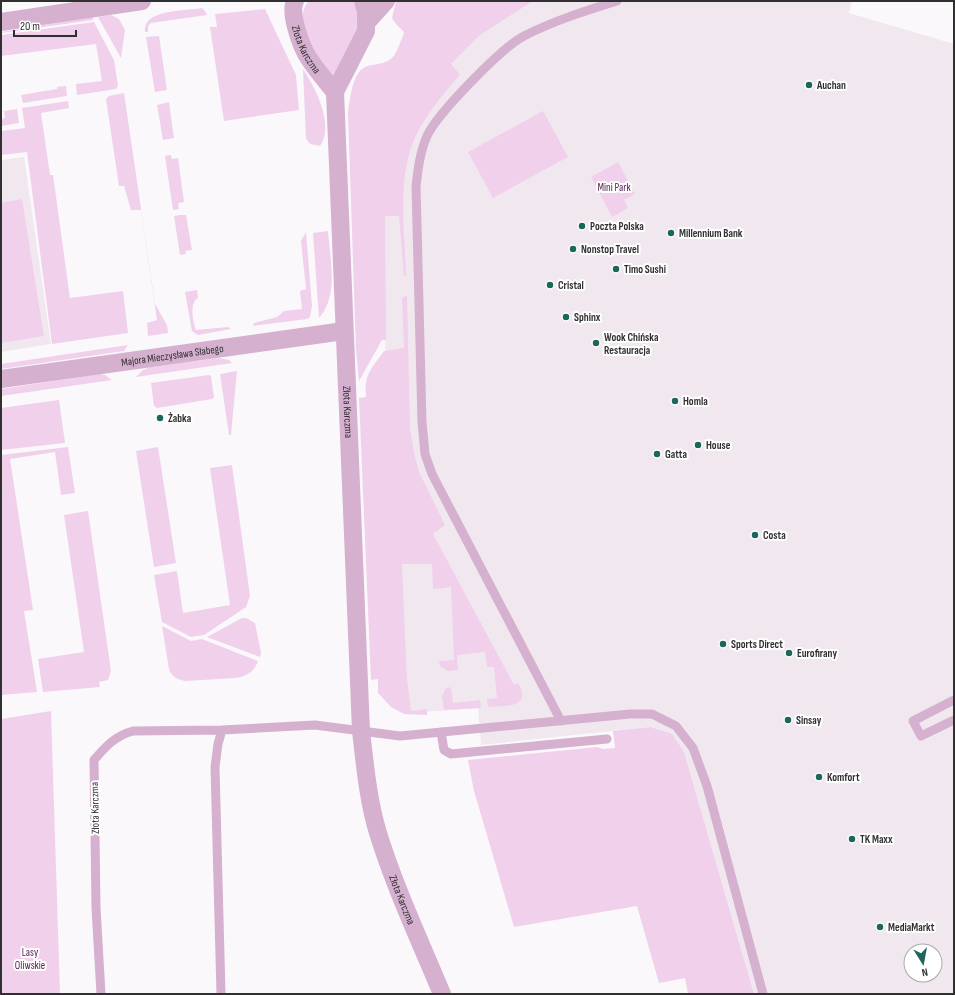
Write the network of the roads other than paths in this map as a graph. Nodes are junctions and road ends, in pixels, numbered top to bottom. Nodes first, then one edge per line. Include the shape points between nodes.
1 (142, 1) edge
2 (295, 1) edge
3 (363, 1) edge
4 (386, 1) edge
5 (617, 1) edge
6 (1, 22) edge
7 (367, 22) junction
8 (335, 92) junction
9 (344, 331) junction
10 (1, 379) edge
11 (954, 700) edge
12 (954, 720) edge
13 (561, 721) junction
14 (222, 730) junction
15 (361, 731) junction
16 (440, 732) junction
17 (607, 739) dead end
18 (101, 994) edge
19 (221, 994) edge
20 (442, 994) edge
21 (764, 994) edge

1 - 6 street
2 - 8 street, Złota Karczma via 292,6 295,25 307,56
3 - 7 street, Złota Karczma
4 - 7 street
5 - 13 lane via 568,16 522,37 498,56 448,107 427,135 420,157 416,186 425,454 432,474
7 - 8 street, Złota Karczma via 366,31
8 - 9 street, Złota Karczma
9 - 10 street, Majora Mieczysława Słabego
9 - 15 street, Złota Karczma
11 - 12 lane via 914,721 921,736
13 - 16 lane
13 - 21 lane via 652,714 676,726 692,748 707,786
14 - 15 lane, Złota Karczma via 315,725
14 - 18 lane, Złota Karczma via 133,731 120,735 108,743 94,760 96,908
14 - 19 lane via 215,767
15 - 16 lane via 400,736
15 - 20 street, Złota Karczma via 368,790 378,832
16 - 17 lane via 444,750 451,754

